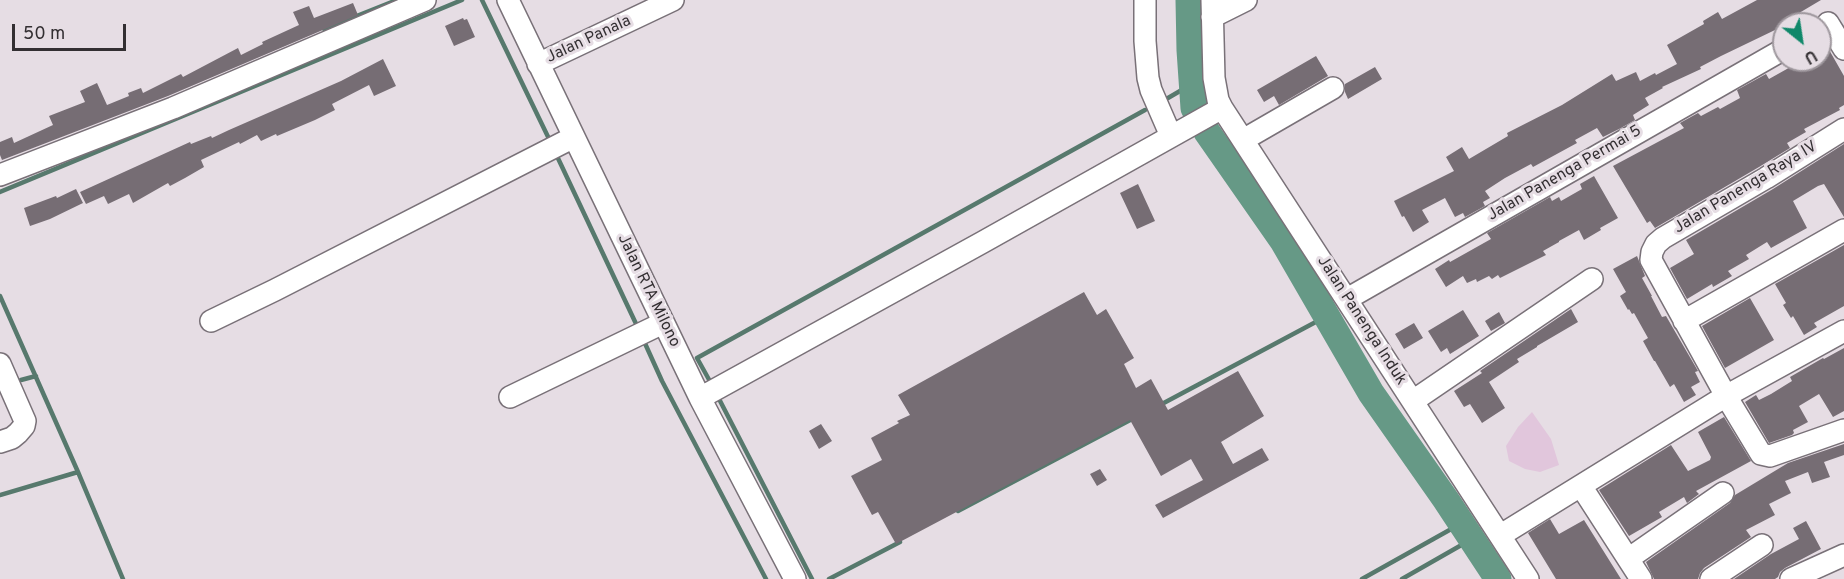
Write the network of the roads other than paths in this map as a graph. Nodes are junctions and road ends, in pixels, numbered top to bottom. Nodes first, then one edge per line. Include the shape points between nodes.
1 (425, 0) edge
2 (508, 0) edge
3 (674, 0) edge
4 (1145, 0) edge
5 (1246, 0) edge
6 (1212, 9) edge
7 (1832, 24) edge
8 (1844, 49) edge
9 (1772, 56) edge
10 (538, 64) junction
11 (1333, 88) dead end
12 (1217, 110) junction
13 (1844, 129) edge
14 (1171, 136) junction
15 (574, 137) junction
16 (1243, 140) junction
17 (0, 175) edge
18 (1844, 230) edge
19 (1592, 279) dead end
20 (1347, 299) junction
21 (210, 321) dead end
22 (1684, 321) junction
23 (663, 324) junction
24 (1844, 331) edge
25 (0, 364) edge
26 (1726, 396) junction
27 (510, 397) dead end
28 (700, 398) junction
29 (1413, 401) junction
30 (1844, 430) edge
31 (0, 442) edge
32 (1581, 486) junction
33 (1723, 493) dead end
34 (1500, 535) junction
35 (1762, 546) dead end
36 (1844, 555) edge
37 (1628, 558) junction
38 (795, 579) edge
39 (1528, 579) edge
40 (1641, 579) edge
41 (1711, 579) edge
42 (1791, 579) edge

1 - 17 street via 173,108
2 - 10 street, Jalan RTA Milono
3 - 10 street, Jalan Panala
4 - 14 street via 1150,90
5 - 6 street
6 - 12 street, Jalan Panenga Induk
7 - 8 street
9 - 20 street, Jalan Panenga Permai 5
10 - 15 street, Jalan RTA Milono
11 - 16 street
12 - 14 street
12 - 16 street, Jalan Panenga Induk
13 - 22 street, Jalan Panenga Raya IV via 1656,244 1651,260
14 - 28 street
15 - 21 street
15 - 23 street, Jalan RTA Milono
16 - 20 street, Jalan Panenga Induk
18 - 22 street
19 - 29 street
20 - 29 street, Jalan Panenga Induk
22 - 26 street
23 - 27 street
23 - 28 street, Jalan RTA Milono
24 - 26 street
25 - 31 street via 25,421 18,434
26 - 30 street via 1765,456
26 - 32 street
28 - 38 street, Jalan RTA Milono
29 - 34 street, Jalan Panenga Induk
32 - 34 street
32 - 37 street
33 - 37 street
34 - 39 street, Jalan Panenga Induk
35 - 41 street
36 - 42 street
37 - 40 street

